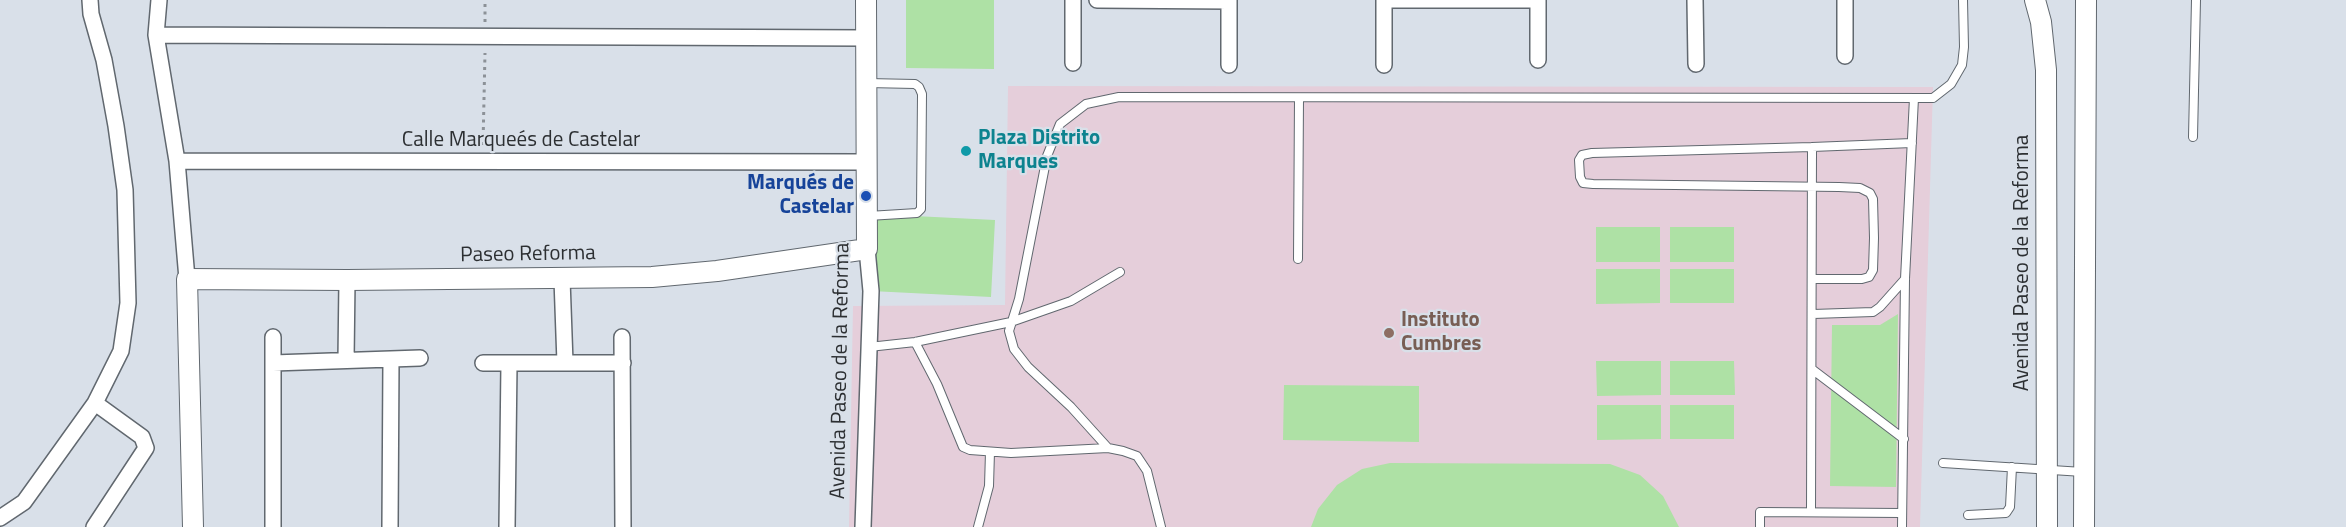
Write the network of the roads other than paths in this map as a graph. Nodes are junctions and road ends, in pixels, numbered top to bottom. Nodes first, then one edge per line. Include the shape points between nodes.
1 (90, 0) edge
2 (159, 0) edge
3 (866, 0) edge
4 (1073, 0) edge
5 (1096, 0) edge
6 (1384, 0) edge
7 (1538, 0) edge
8 (1695, 0) edge
9 (1845, 0) edge
10 (1963, 0) edge
11 (2035, 0) edge
12 (2086, 0) edge
13 (2196, 0) edge
14 (1229, 1) edge
15 (156, 35) junction
16 (866, 38) junction
17 (1845, 56) dead end
18 (1538, 60) dead end
19 (1073, 63) dead end
20 (1696, 64) dead end
21 (1229, 65) dead end
22 (1384, 65) dead end
23 (866, 83) junction
24 (1299, 98) junction
25 (1914, 98) junction
26 (2193, 137) dead end
27 (1912, 142) junction
28 (1812, 147) junction
29 (177, 161) junction
30 (866, 162) junction
31 (1813, 187) junction
32 (867, 216) junction
33 (867, 249) junction
34 (1298, 259) dead end
35 (1120, 272) dead end
36 (186, 279) junction
37 (562, 279) junction
38 (1812, 279) junction
39 (1905, 279) junction
40 (347, 280) junction
41 (1813, 314) junction
42 (1011, 322) junction
43 (273, 336) dead end
44 (622, 337) dead end
45 (915, 342) junction
46 (869, 347) junction
47 (420, 358) dead end
48 (391, 359) junction
49 (346, 360) junction
50 (273, 363) junction
51 (483, 363) dead end
52 (565, 363) junction
53 (623, 363) junction
54 (509, 364) junction
55 (1813, 370) junction
56 (95, 403) junction
57 (1904, 439) junction
58 (1108, 448) junction
59 (990, 452) junction
60 (1944, 463) dead end
61 (2012, 467) junction
62 (2048, 470) junction
63 (2083, 472) junction
64 (1811, 512) junction
65 (1902, 513) junction
66 (1968, 515) dead end
67 (0, 518) edge
68 (94, 527) edge
69 (193, 527) edge
70 (273, 527) edge
71 (390, 527) edge
72 (507, 527) edge
73 (623, 527) edge
74 (863, 527) edge
75 (978, 527) edge
76 (1161, 527) edge
77 (1760, 527) edge
78 (1902, 527) edge
79 (2048, 527) edge
80 (2084, 527) edge

1 - 56 street via 106,70 123,179 128,303 121,351
2 - 15 street
3 - 16 street, Avenida Paseo de la Reforma
4 - 19 street
5 - 14 street
6 - 7 street
6 - 22 street
7 - 18 street
8 - 20 street
9 - 17 street
10 - 25 lane via 1964,48 1957,76 1933,98
11 - 62 street, Avenida Paseo de la Reforma via 2046,70
12 - 63 street
13 - 26 lane
14 - 21 street
15 - 16 street
15 - 29 street
16 - 23 street, Avenida Paseo de la Reforma
23 - 30 street, Avenida Paseo de la Reforma
23 - 32 lane via 915,84 922,94 921,209 917,213
24 - 25 lane
24 - 34 lane
24 - 42 lane via 1119,97 1086,104 1077,110 1060,124 1047,156
25 - 27 lane
27 - 28 lane
27 - 39 lane
28 - 31 lane
28 - 31 lane via 1592,153 1579,160 1583,183
29 - 30 street, Calle Marqueés de Castelar
29 - 36 street
30 - 32 street, Avenida Paseo de la Reforma
31 - 38 lane
31 - 38 lane via 1860,188 1870,193 1874,199 1874,238 1873,270 1869,277
32 - 33 street, Avenida Paseo de la Reforma
33 - 37 street, Paseo Reforma via 706,272
33 - 46 street, Avenida Paseo de la Reforma via 871,291
35 - 42 lane via 1071,301
36 - 40 street, Paseo Reforma
36 - 69 street
37 - 40 street, Paseo Reforma
37 - 52 street
38 - 41 lane
39 - 41 lane via 1873,312
39 - 57 lane
40 - 49 street
41 - 55 lane
42 - 45 lane
42 - 58 lane via 1014,349
43 - 50 street
44 - 53 street
45 - 46 lane
45 - 59 lane via 963,447
46 - 74 street, Avenida Paseo de la Reforma
47 - 48 street
48 - 49 street
48 - 71 street
49 - 50 street
50 - 70 street
51 - 54 street
52 - 53 street
52 - 54 street
53 - 73 street
54 - 72 street
55 - 57 lane
55 - 64 lane
56 - 67 street via 24,502
56 - 68 street via 142,437 147,448
57 - 65 lane
58 - 59 lane
58 - 76 lane via 1137,456 1147,471
59 - 75 lane via 989,486
60 - 61 lane
61 - 62 lane
61 - 66 lane via 2010,507 2006,513
62 - 63 lane
62 - 79 street, Avenida Paseo de la Reforma
63 - 80 street
64 - 65 lane
64 - 77 lane via 1760,512
65 - 78 lane

